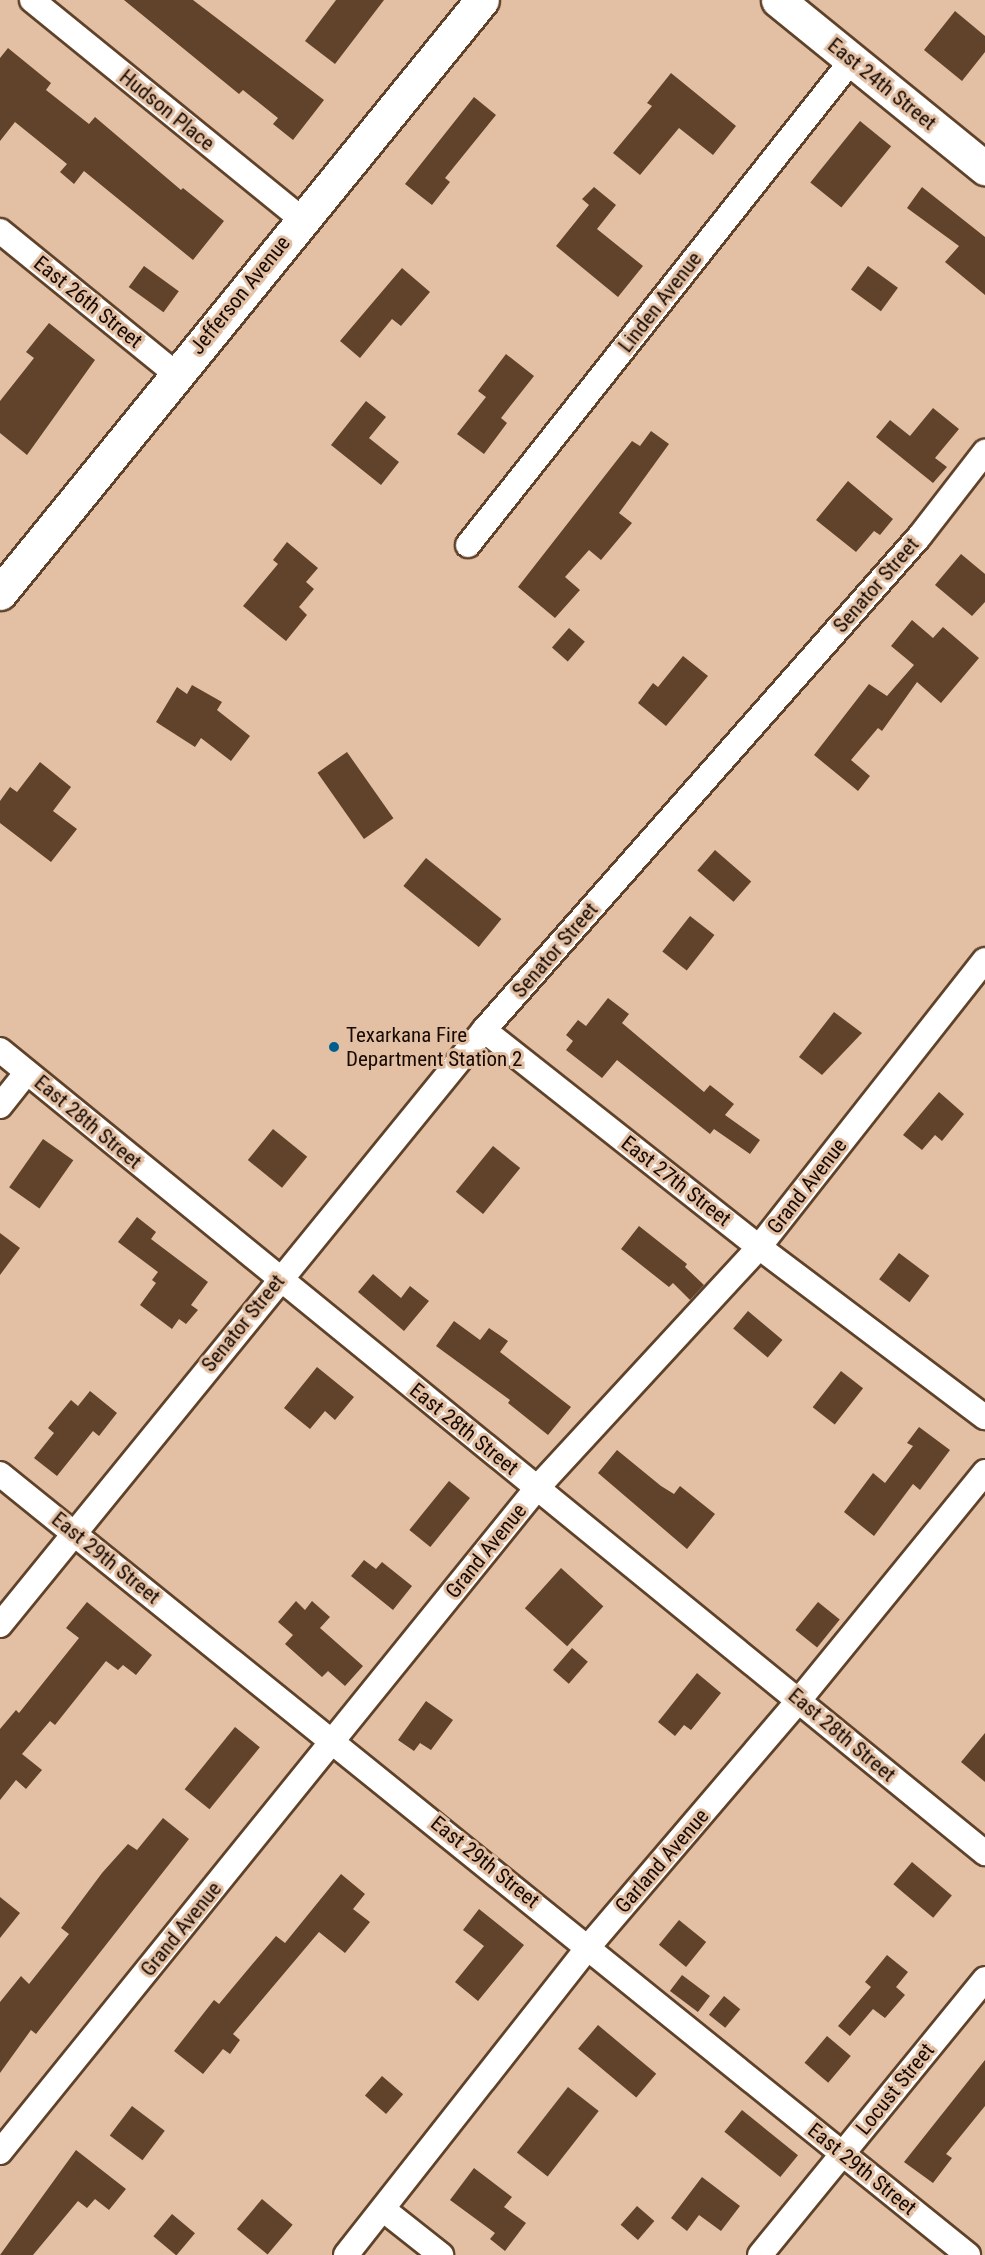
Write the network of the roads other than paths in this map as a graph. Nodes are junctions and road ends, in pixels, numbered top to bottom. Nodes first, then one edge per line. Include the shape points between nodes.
1 (32, 0) edge
2 (482, 0) edge
3 (778, 0) edge
4 (852, 60) junction
5 (985, 168) edge
6 (302, 219) junction
7 (0, 231) edge
8 (176, 374) junction
9 (985, 452) edge
10 (468, 544) dead end
11 (0, 593) edge
12 (985, 960) edge
13 (484, 1030) junction
14 (0, 1050) edge
15 (27, 1072) junction
16 (0, 1106) edge
17 (759, 1247) junction
18 (278, 1279) junction
19 (985, 1417) edge
20 (985, 1472) edge
21 (0, 1474) edge
22 (537, 1488) junction
23 (75, 1533) junction
24 (0, 1625) edge
25 (800, 1699) junction
26 (334, 1740) junction
27 (985, 1853) edge
28 (589, 1946) junction
29 (985, 1979) edge
30 (0, 2152) edge
31 (842, 2154) junction
32 (384, 2210) junction
33 (346, 2255) edge
34 (441, 2255) edge
35 (760, 2255) edge
36 (968, 2255) edge

1 - 6 street, Hudson Place
2 - 6 main road, Jefferson Avenue
3 - 4 main road, East 24th Street
4 - 5 main road, East 24th Street
4 - 10 street, Linden Avenue
6 - 8 main road, Jefferson Avenue
7 - 8 street, East 26th Street
8 - 11 main road, Jefferson Avenue
9 - 13 street, Senator Street via 919,537
12 - 17 street, Grand Avenue
13 - 17 street, East 27th Street
13 - 18 street, Senator Street
14 - 15 street, East 28th Street
15 - 16 street
15 - 18 street, East 28th Street
17 - 19 street, East 27th Street
17 - 22 street, Grand Avenue
18 - 22 street, East 28th Street
18 - 23 street, Senator Street
20 - 25 street, Garland Avenue
21 - 23 street, East 29th Street
22 - 25 street, East 28th Street
22 - 26 street, Grand Avenue
23 - 24 street, Senator Street
23 - 26 street, East 29th Street
25 - 27 street, East 28th Street
25 - 28 street, Garland Avenue
26 - 28 street, East 29th Street
26 - 30 street, Grand Avenue
28 - 31 street, East 29th Street
28 - 32 street, Garland Avenue
29 - 31 street, Locust Street
31 - 35 street, Locust Street
31 - 36 street, East 29th Street
32 - 33 street, Garland Avenue
32 - 34 street

